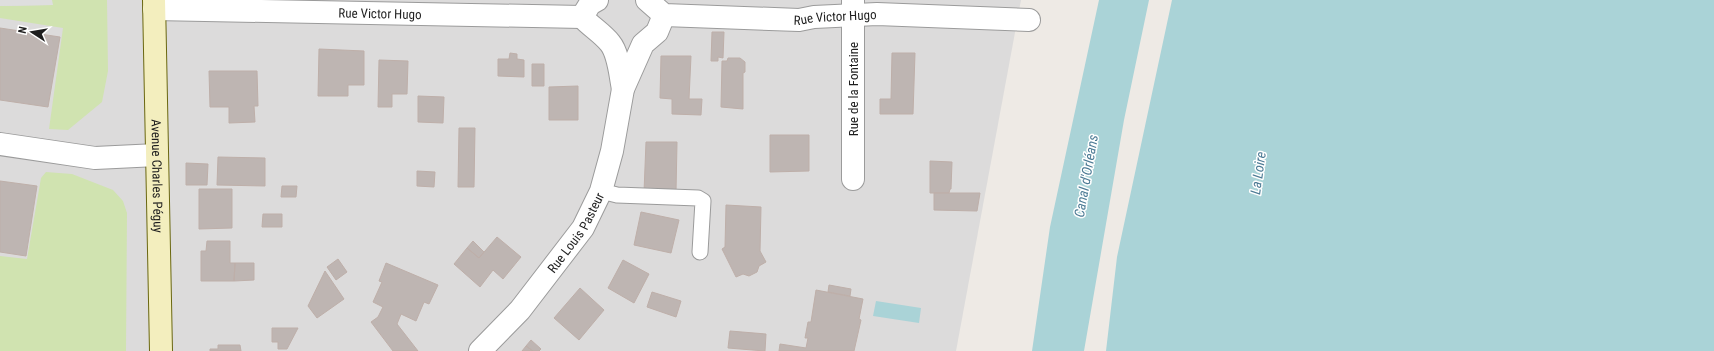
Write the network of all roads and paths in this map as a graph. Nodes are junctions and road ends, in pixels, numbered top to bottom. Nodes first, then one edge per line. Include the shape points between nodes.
1 (597, 0) edge
2 (647, 0) edge
3 (154, 4) edge
4 (853, 8) edge
5 (664, 15) junction
6 (582, 17) junction
7 (1029, 20) dead end
8 (623, 89) junction
9 (0, 144) edge
10 (157, 155) junction
11 (853, 179) dead end
12 (601, 191) junction
13 (700, 252) dead end
14 (161, 351) edge
15 (480, 351) edge

1 - 6 street via 590,4
2 - 5 street
3 - 6 street, Rue Victor Hugo
3 - 10 main road, Avenue Charles Péguy
4 - 5 street, Rue Victor Hugo via 799,20
4 - 7 street, Rue Victor Hugo via 877,14
4 - 11 street, Rue de la Fontaine
5 - 8 street, Rue Louis Pasteur via 657,32 643,44
6 - 8 street, Rue Louis Pasteur via 611,44
8 - 12 street, Rue Louis Pasteur via 612,151
9 - 10 street via 95,158
10 - 14 main road, Avenue Charles Péguy
12 - 13 lane via 617,195 698,198 703,201
12 - 15 street, Rue Louis Pasteur via 583,228 555,266 520,310

